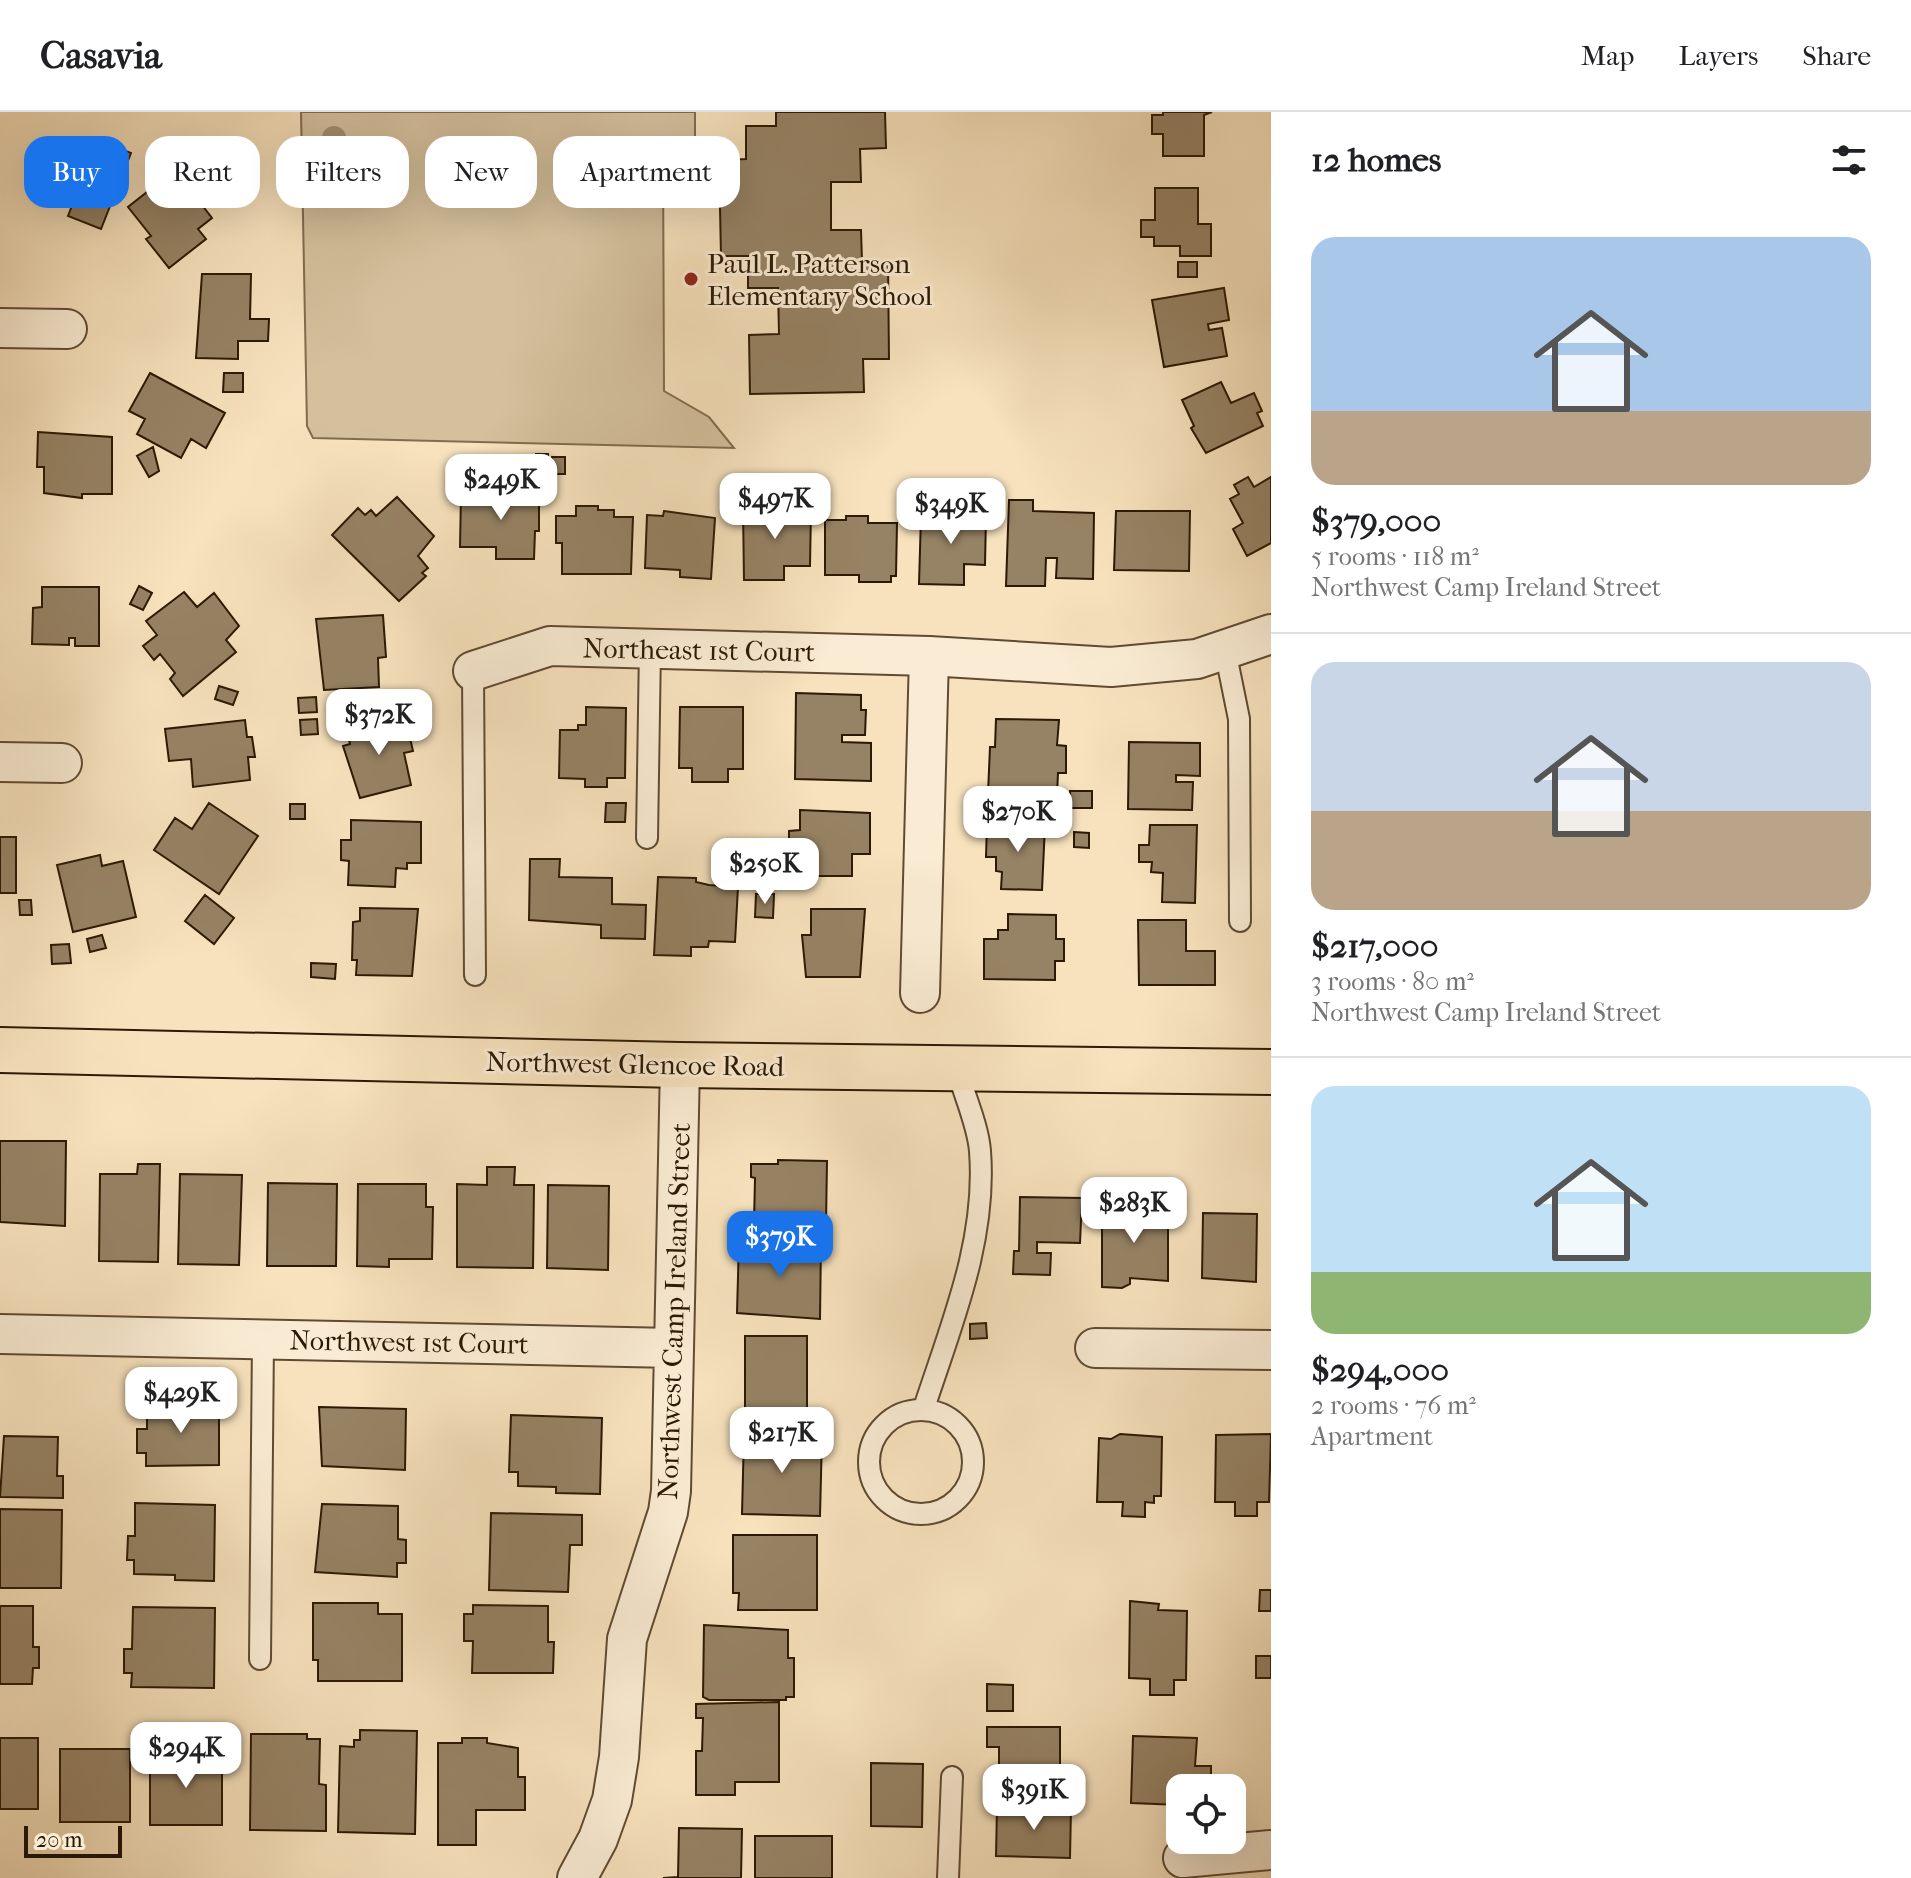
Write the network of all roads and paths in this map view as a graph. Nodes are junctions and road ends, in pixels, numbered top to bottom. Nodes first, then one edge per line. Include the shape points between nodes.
1 (0, 328) edge
2 (67, 329) dead end
3 (1271, 634) edge
4 (650, 648) junction
5 (1225, 650) junction
6 (929, 656) junction
7 (473, 671) joint
8 (0, 762) edge
9 (62, 763) dead end
10 (647, 838) dead end
11 (1240, 921) dead end
12 (475, 975) dead end
13 (920, 993) dead end
14 (0, 1050) edge
15 (680, 1065) junction
16 (957, 1069) junction
17 (1271, 1072) edge
18 (0, 1334) edge
19 (263, 1339) junction
20 (673, 1348) junction
21 (1095, 1348) dead end
22 (1271, 1350) edge
23 (924, 1408) junction
24 (260, 1659) dead end
25 (952, 1777) dead end
26 (1271, 1850) edge
27 (1183, 1858) dead end
28 (577, 1878) edge
29 (948, 1878) edge

1 - 2 street
3 - 5 street, Northeast 1st Court
4 - 6 street, Northeast 1st Court
4 - 7 street, Northeast 1st Court via 550,646
4 - 10 lane
5 - 6 street, Northeast 1st Court via 1197,659 1111,667
5 - 11 lane via 1239,719
6 - 13 street
7 - 12 lane
8 - 9 street
14 - 15 main road, Northwest Glencoe Road
15 - 16 main road, Northwest Glencoe Road
15 - 20 street, Northwest Camp Ireland Street
16 - 17 main road, Northwest Glencoe Road
16 - 23 lane via 980,1148 981,1200 959,1304
18 - 19 street, Northwest 1st Court
19 - 20 street, Northwest 1st Court
19 - 24 lane
20 - 28 street, Northwest Camp Ireland Street via 668,1512 627,1639 612,1800
21 - 22 street
23 - 23 lane via 895,1415 874,1437 868,1466 879,1494 904,1512 934,1513 959,1498 974,1472 971,1442 952,1418
25 - 29 lane
26 - 27 street

